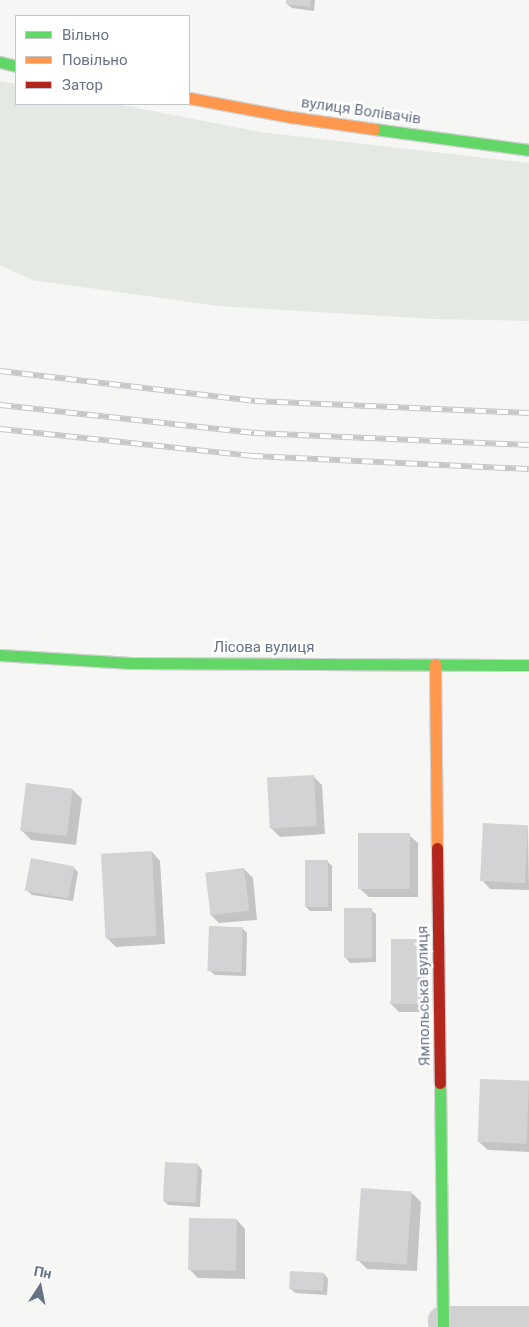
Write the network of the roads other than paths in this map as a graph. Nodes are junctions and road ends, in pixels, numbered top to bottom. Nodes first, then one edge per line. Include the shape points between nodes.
1 (0, 62) edge
2 (15, 66) edge
3 (190, 98) edge
4 (529, 150) edge
5 (0, 655) edge
6 (435, 664) junction
7 (529, 665) edge
8 (529, 1321) edge
9 (443, 1324) edge

1 - 2 street
3 - 4 street, вулиця Волівачів via 291,117
5 - 6 street, Лісова вулиця via 131,663
6 - 7 street, Лісова вулиця
6 - 9 street, Ямпольська вулиця
8 - 9 street

